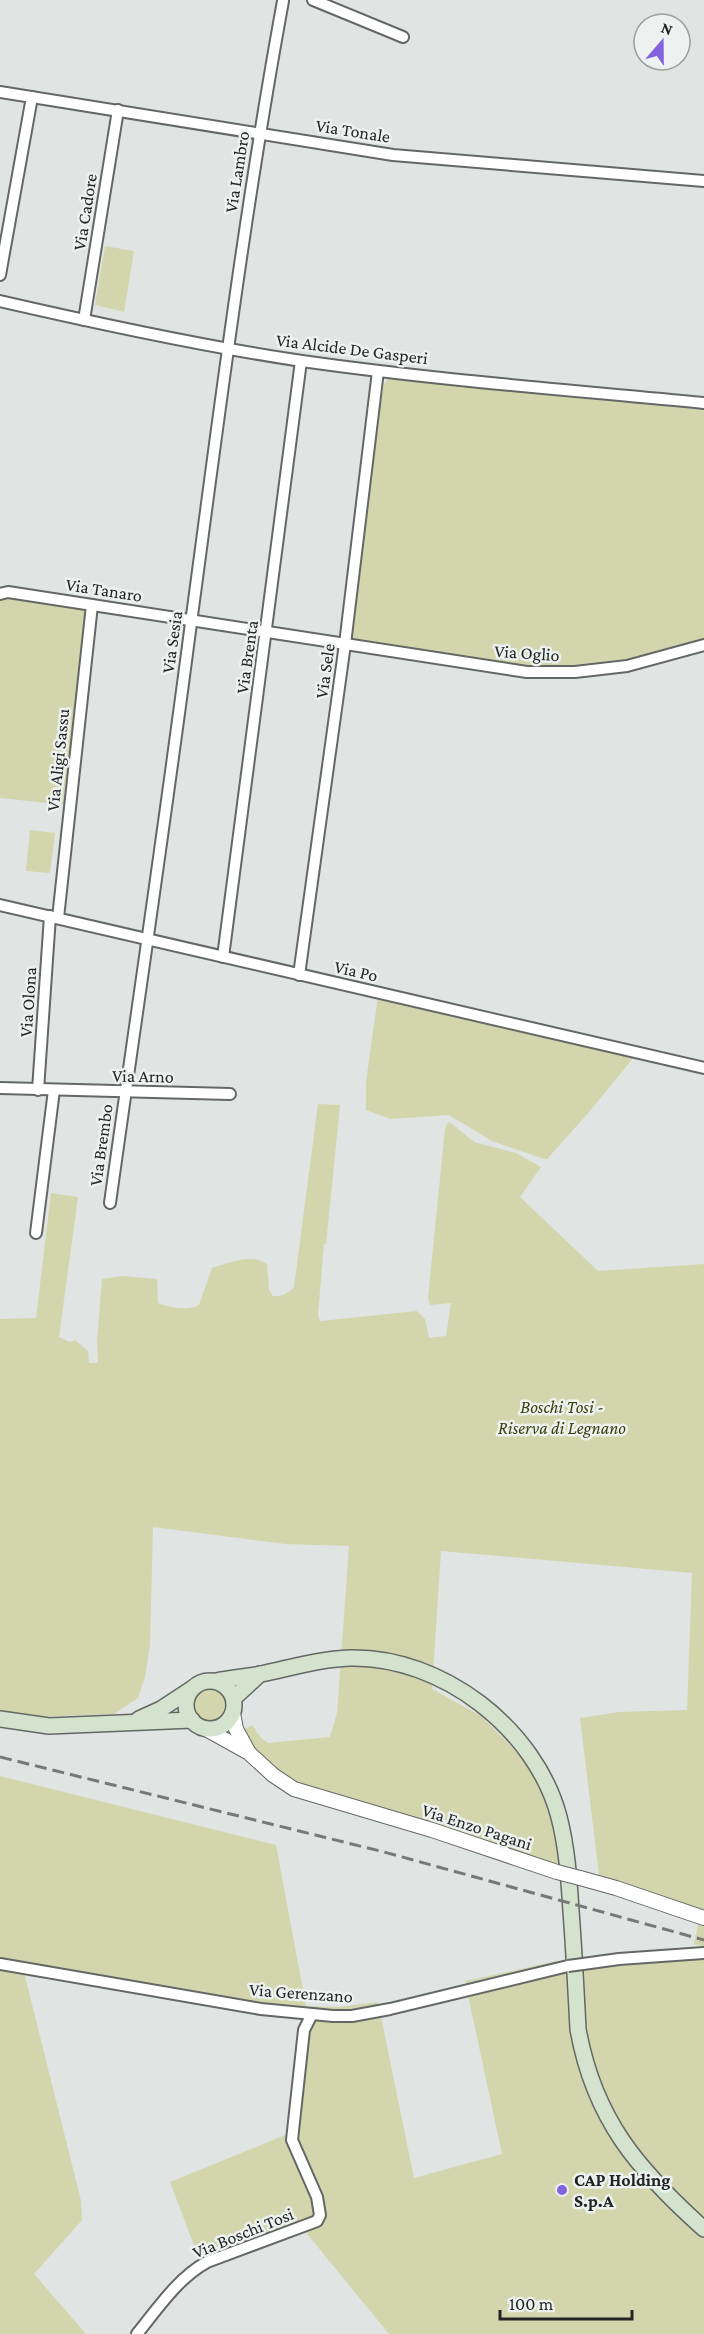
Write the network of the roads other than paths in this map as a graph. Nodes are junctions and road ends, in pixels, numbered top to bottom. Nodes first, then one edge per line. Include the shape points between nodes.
1 (284, 0) edge
2 (313, 0) edge
3 (402, 37) dead end
4 (0, 92) edge
5 (32, 97) junction
6 (118, 110) junction
7 (260, 133) junction
8 (704, 181) edge
9 (0, 275) edge
10 (0, 301) edge
11 (84, 320) junction
12 (227, 348) junction
13 (301, 361) junction
14 (378, 371) junction
15 (704, 403) edge
16 (0, 594) edge
17 (92, 605) junction
18 (192, 620) junction
19 (267, 631) junction
20 (345, 644) junction
21 (704, 645) edge
22 (0, 905) edge
23 (54, 917) junction
24 (148, 939) junction
25 (223, 957) junction
26 (299, 975) junction
27 (704, 1068) edge
28 (0, 1088) edge
29 (38, 1090) junction
30 (54, 1090) junction
31 (125, 1093) junction
32 (230, 1094) dead end
33 (110, 1203) dead end
34 (36, 1233) dead end
35 (260, 1674) junction
36 (216, 1681) junction
37 (193, 1688) junction
38 (233, 1706) junction
39 (0, 1719) edge
40 (133, 1721) junction
41 (198, 1724) junction
42 (249, 1753) junction
43 (704, 1918) edge
44 (704, 1953) edge
45 (0, 1964) edge
46 (575, 1964) junction
47 (312, 2014) junction
48 (704, 2229) edge
49 (137, 2334) edge

1 - 7 street, Via Lambro
2 - 3 street
4 - 5 street, Via Tonale
5 - 6 street, Via Tonale
5 - 9 street
6 - 7 street, Via Tonale
6 - 11 street, Via Cadore
7 - 8 street, Via Tonale via 393,154
7 - 12 street, Via Lambro
10 - 11 street, Via Alcide De Gasperi
11 - 12 street, Via Alcide De Gasperi
12 - 13 street, Via Alcide De Gasperi
12 - 18 street, Via Sesia
13 - 14 street, Via Alcide De Gasperi
13 - 19 street, Via Brenta
14 - 15 street, Via Alcide De Gasperi
14 - 20 street, Via Sele
16 - 17 street, Via Tanaro
17 - 18 street, Via Tanaro
17 - 23 street, Via Aligi Sassu
18 - 19 street, Via Tanaro
18 - 24 street, Via Sesia
19 - 20 street, Via Tanaro
19 - 25 street, Via Brenta
20 - 21 street, Via Oglio via 527,672 627,666
20 - 26 street, Via Sele
22 - 23 street, Via Po
23 - 24 street, Via Po
23 - 29 street, Via Olona
24 - 25 street, Via Po
24 - 31 street, Via Sesia
25 - 26 street, Via Po
26 - 27 street, Via Po
28 - 29 street, Via Arno
29 - 30 street, Via Arno
30 - 31 street, Via Arno
30 - 34 street
31 - 32 street, Via Arno
31 - 33 street, Via Brembo
35 - 36 main road
35 - 38 main road
35 - 46 main road via 323,1660 376,1660 436,1677 500,1721 546,1779 559,1816 567,1857
36 - 37 main road
36 - 38 main road via 227,1687
37 - 40 main road
37 - 41 main road via 186,1707
38 - 41 main road via 225,1724
38 - 42 street, Via Enzo Pagani via 236,1729
39 - 40 main road via 50,1726
40 - 41 main road
41 - 42 street, Via Enzo Pagani
42 - 43 street, Via Enzo Pagani, bridge via 282,1782 308,1795 432,1830
44 - 46 street, Via Gerenzano
45 - 47 street, Via Gerenzano via 261,2009
46 - 47 street, Via Gerenzano via 390,2010 352,2016
46 - 48 main road via 578,2029 594,2087 621,2142 646,2174
47 - 49 street, Via Boschi Tosi via 304,2031 292,2140 317,2197 317,2221 196,2268

